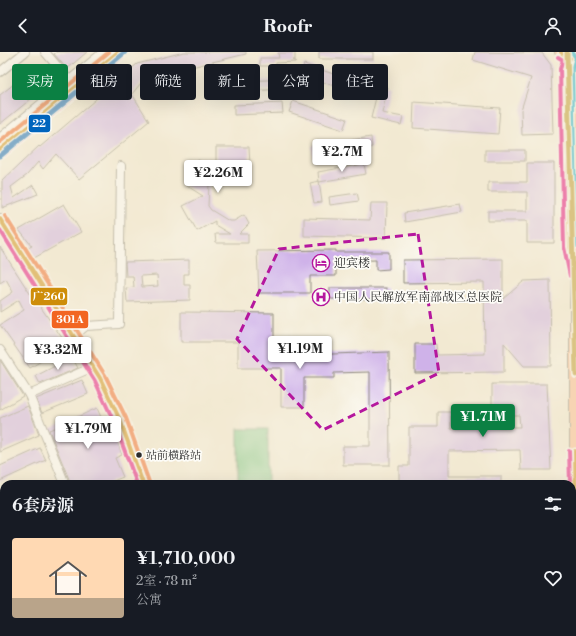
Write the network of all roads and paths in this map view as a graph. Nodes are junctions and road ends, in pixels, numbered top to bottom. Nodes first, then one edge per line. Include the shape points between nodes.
1 (24, 52) edge
2 (45, 52) edge
3 (104, 52) edge
4 (118, 52) edge
5 (566, 55) edge
6 (0, 72) edge
7 (70, 81) junction
8 (0, 139) edge
9 (571, 140) junction
10 (0, 150) edge
11 (121, 166) dead end
12 (576, 193) edge
13 (0, 219) edge
14 (576, 226) edge
15 (576, 275) edge
16 (74, 336) junction
17 (0, 350) edge
18 (93, 367) junction
19 (29, 395) junction
20 (575, 454) edge
21 (62, 480) edge
22 (142, 480) edge
23 (575, 480) edge

1 - 6 street
2 - 7 street
3 - 7 street
4 - 10 street
5 - 9 main road via 573,69
7 - 8 street
9 - 12 main road
9 - 15 street via 570,247
11 - 16 street via 119,324 86,326
13 - 16 street
14 - 15 main road
15 - 20 main road
16 - 18 street
17 - 19 street
18 - 19 street
18 - 22 street via 120,420
19 - 21 street
20 - 23 street

